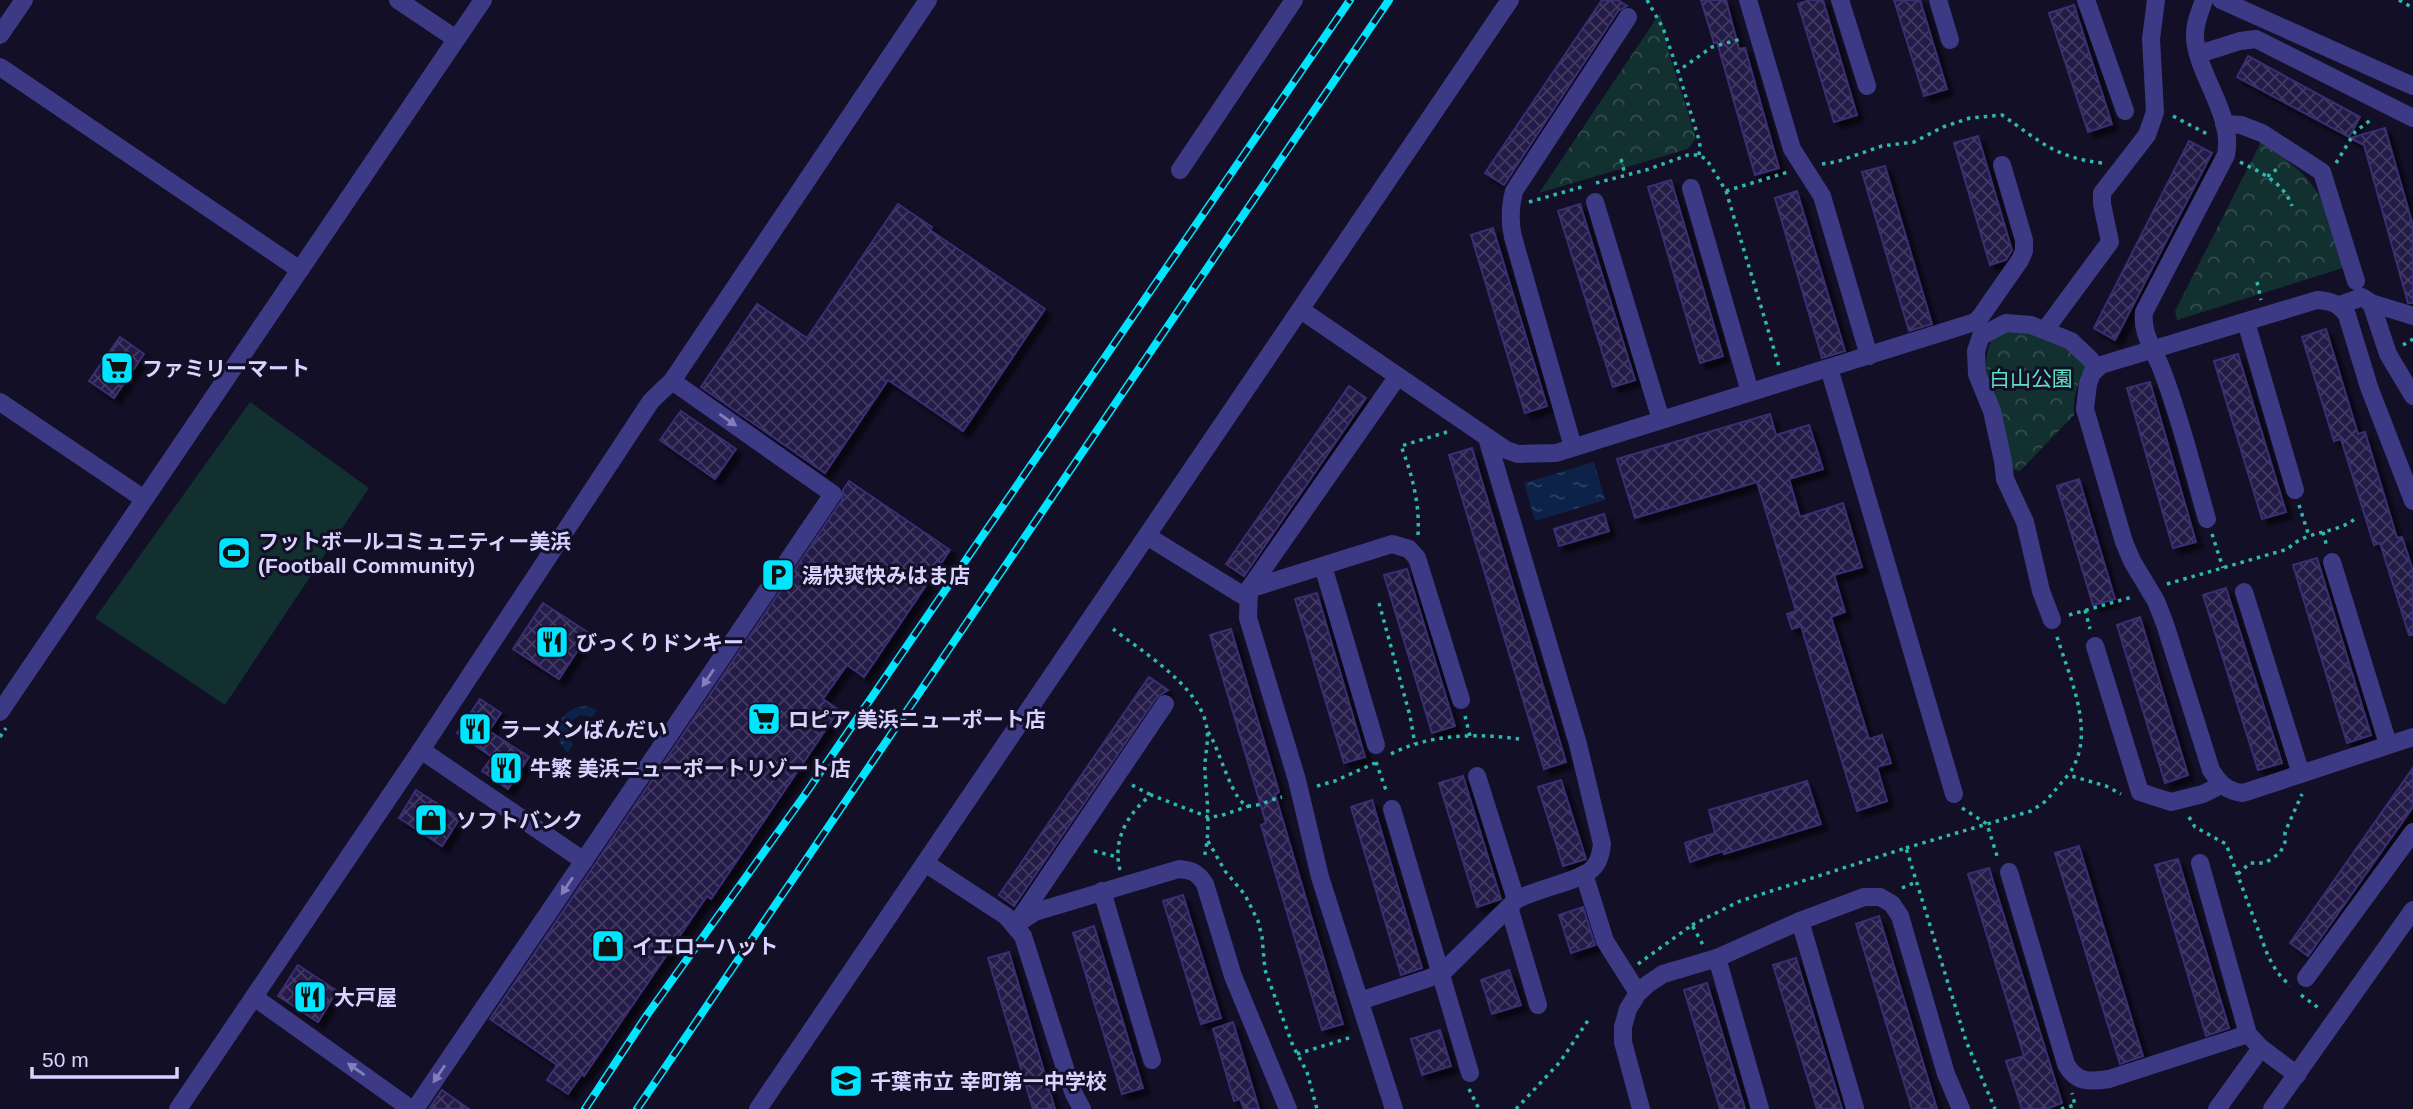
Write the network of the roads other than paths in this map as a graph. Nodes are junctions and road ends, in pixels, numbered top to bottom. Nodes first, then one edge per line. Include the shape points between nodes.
1 (24, 0) edge
2 (398, 0) edge
3 (483, 0) edge
4 (928, 0) edge
5 (1294, 0) edge
6 (1510, 0) edge
7 (1748, 0) edge
8 (1840, 0) edge
9 (1938, 0) edge
10 (2086, 0) edge
11 (2156, 0) edge
12 (2204, 0) edge
13 (2221, 0) edge
14 (1628, 17) dead end
15 (0, 35) edge
16 (456, 39) junction
17 (1950, 40) dead end
18 (2199, 54) junction
19 (0, 66) edge
20 (1867, 86) dead end
21 (2413, 86) edge
22 (2125, 111) dead end
23 (2413, 118) edge
24 (2224, 124) junction
25 (2003, 164) dead end
26 (1180, 170) dead end
27 (1691, 188) dead end
28 (1595, 202) dead end
29 (300, 270) junction
30 (2356, 281) dead end
31 (2371, 303) junction
32 (2340, 305) junction
33 (1301, 310) junction
34 (2413, 317) edge
35 (2246, 322) junction
36 (2045, 330) junction
37 (2152, 349) junction
38 (1869, 356) junction
39 (2091, 360) dead end
40 (1829, 368) junction
41 (1398, 376) junction
42 (673, 381) junction
43 (1750, 393) junction
44 (2413, 396) edge
45 (0, 402) edge
46 (1661, 420) junction
47 (1487, 438) junction
48 (1573, 447) junction
49 (2295, 490) road end
50 (144, 499) junction
51 (2413, 501) edge
52 (2207, 519) road end
53 (1147, 536) junction
54 (2332, 562) dead end
55 (1323, 566) junction
56 (2244, 592) dead end
57 (1248, 593) junction
58 (2052, 620) dead end
59 (2095, 646) dead end
60 (1461, 700) dead end
61 (1165, 704) dead end
62 (0, 712) edge
63 (2413, 737) edge
64 (2388, 744) junction
65 (421, 750) junction
66 (1380, 756) road end
67 (2301, 774) junction
68 (1477, 776) dead end
69 (2221, 785) junction
70 (1954, 794) road end
71 (1392, 809) road end
72 (2413, 832) edge
73 (584, 861) junction
74 (925, 863) junction
75 (2200, 863) dead end
76 (2009, 872) road end
77 (1584, 874) junction
78 (1102, 891) junction
79 (1512, 904) junction
80 (2413, 910) edge
81 (1800, 921) junction
82 (1015, 925) junction
83 (1711, 955) junction
84 (1441, 974) junction
85 (2306, 978) dead end
86 (1638, 993) junction
87 (254, 997) junction
88 (1360, 1001) junction
89 (1538, 1005) dead end
90 (2248, 1034) junction
91 (2261, 1048) junction
92 (1152, 1060) dead end
93 (1470, 1073) dead end
94 (2297, 1075) junction
95 (1855, 1108) edge
96 (178, 1109) edge
97 (413, 1109) edge
98 (758, 1109) edge
99 (1083, 1109) edge
100 (1288, 1109) edge
101 (1394, 1109) edge
102 (1641, 1109) edge
103 (1760, 1109) edge
104 (1961, 1109) edge
105 (2217, 1109) edge
106 (2273, 1109) edge

1 - 15 street
2 - 16 street
3 - 16 street
4 - 42 street
5 - 26 street
6 - 33 street
7 - 38 street via 1792,149 1822,197
8 - 20 street
9 - 17 street
10 - 22 street
11 - 36 street via 2151,39 2155,108 2147,135 2102,193 2110,242
12 - 18 street via 2196,24
13 - 21 street
14 - 48 street via 1514,191 1511,203 1513,237
16 - 29 street
18 - 23 street via 2256,39
18 - 24 street
19 - 29 street
24 - 30 street via 2262,133 2322,172
24 - 37 street via 2227,150 2144,312 2144,331
25 - 38 street via 2024,240 2024,251 2013,271 1975,322
27 - 43 street
28 - 46 street
29 - 50 street
31 - 32 street via 2362,297
31 - 34 street
31 - 44 street via 2388,354
32 - 35 street via 2317,300
32 - 51 street
33 - 41 street
33 - 53 street
35 - 37 street
35 - 49 street
36 - 39 street via 2071,341
36 - 58 street via 2006,323 1981,336 1976,351 1977,374 1992,411 2005,479 2025,522
37 - 52 street
37 - 69 street via 2101,365 2092,373 2085,409 2124,541 2156,601 2211,769
38 - 40 street
40 - 43 street
40 - 70 street
41 - 47 street
41 - 57 street
42 - 65 street via 651,401
42 -> 73 street via 833,494
43 - 46 street
45 - 50 street
46 - 48 street
47 - 48 street via 1518,454 1556,453
47 - 77 street via 1578,744 1602,844 1599,859
50 - 62 street
53 - 57 street
53 - 74 street
54 - 64 street
55 - 57 street
55 - 60 street via 1392,544 1409,549 1417,558
55 - 66 street
56 - 67 street
57 - 88 street via 1248,618 1297,780 1320,877
59 - 69 street via 2140,792 2171,802
61 - 82 street
63 - 64 street
64 - 67 street
65 - 73 street
65 - 87 street
67 - 69 street via 2244,793
68 - 79 street
71 - 84 street
72 - 85 street
73 -> 97 street
74 - 82 street
74 - 98 street
75 - 90 street
76 - 90 street via 2070,1073 2091,1082 2109,1079
77 - 79 street via 1530,892
77 - 86 street via 1605,941
78 - 82 street via 1035,912
78 - 92 street
78 - 100 street via 1179,869 1198,874 1233,976
79 - 84 street
79 - 89 street
80 - 94 street
81 - 83 street
81 - 95 street
81 - 104 street via 1864,897 1880,897 1892,904 1900,916 1946,1074
82 - 99 street via 1023,936 1065,1068
83 - 86 street via 1663,974
83 - 103 street
84 - 88 street
84 - 93 street
86 - 102 street via 1628,1009 1623,1042
87 - 96 street
97 -> 87 street
88 - 101 street
90 - 91 street
91 - 94 street
91 - 105 street
94 - 106 street

